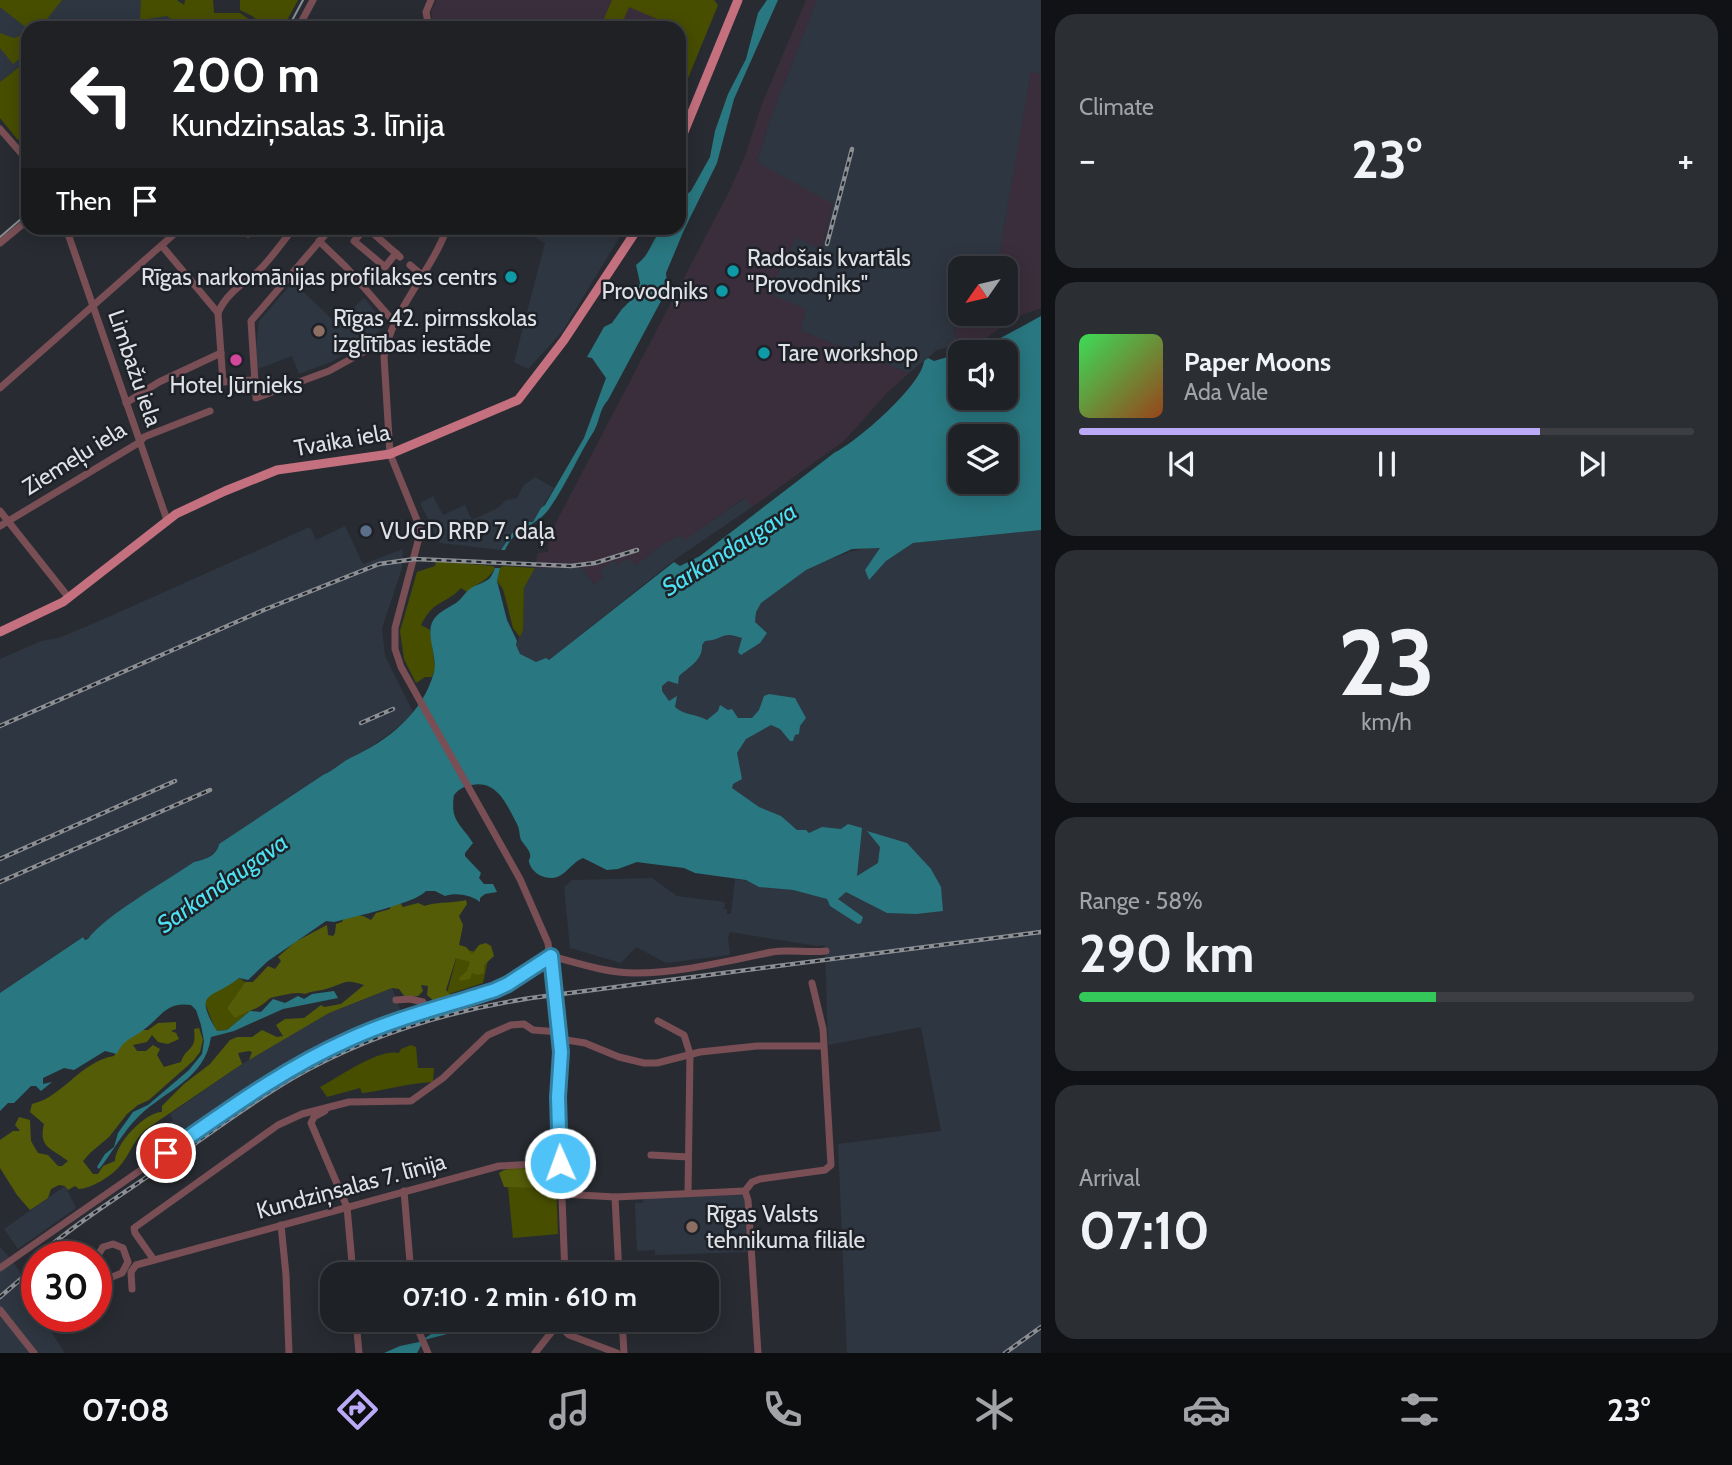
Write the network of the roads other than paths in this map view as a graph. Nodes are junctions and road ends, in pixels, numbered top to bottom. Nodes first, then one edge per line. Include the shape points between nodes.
1 (313, 0) edge
2 (431, 0) edge
3 (738, 0) edge
4 (302, 21) edge
5 (428, 21) edge
6 (686, 127) edge
7 (0, 128) edge
8 (21, 153) edge
9 (21, 226) edge
10 (68, 235) edge
11 (174, 235) edge
12 (288, 235) edge
13 (325, 235) edge
14 (360, 235) edge
15 (374, 235) edge
16 (441, 235) edge
17 (633, 235) edge
18 (319, 241) junction
19 (0, 243) edge
20 (162, 246) junction
21 (410, 265) dead end
22 (423, 276) junction
23 (94, 307) junction
24 (218, 313) junction
25 (395, 323) junction
26 (386, 343) junction
27 (221, 353) junction
28 (253, 380) junction
29 (0, 388) edge
30 (126, 402) junction
31 (210, 411) dead end
32 (140, 442) junction
33 (390, 454) junction
34 (0, 511) edge
35 (167, 520) junction
36 (8, 521) junction
37 (0, 526) edge
38 (69, 597) junction
39 (0, 632) edge
40 (826, 951) dead end
41 (551, 956) junction
42 (812, 983) dead end
43 (396, 1000) dead end
44 (426, 1011) junction
45 (658, 1021) dead end
46 (560, 1035) junction
47 (823, 1046) junction
48 (690, 1054) junction
49 (333, 1105) junction
50 (651, 1155) dead end
51 (688, 1157) junction
52 (560, 1163) junction
53 (404, 1191) junction
54 (745, 1191) junction
55 (688, 1193) junction
56 (562, 1194) junction
57 (615, 1197) junction
58 (347, 1207) junction
59 (281, 1225) junction
60 (112, 1244) edge
61 (153, 1260) junction
62 (352, 1262) edge
63 (410, 1262) edge
64 (565, 1262) edge
65 (619, 1262) edge
66 (132, 1264) junction
67 (0, 1268) edge
68 (122, 1273) junction
69 (112, 1275) edge
70 (130, 1278) junction
71 (132, 1289) dead end
72 (0, 1310) edge
73 (357, 1332) edge
74 (419, 1332) edge
75 (551, 1332) edge
76 (567, 1332) edge
77 (623, 1332) edge
78 (427, 1349) edge
79 (34, 1353) edge
80 (289, 1353) edge
81 (359, 1353) edge
82 (535, 1353) edge
83 (617, 1353) edge
84 (624, 1353) edge
85 (758, 1353) edge

1 - 4 street
2 - 5 street
3 - 6 main road
7 - 8 street
9 - 19 street
10 - 23 street, Limbažu iela
11 - 20 street
12 - 24 street
13 - 18 street
14 - 15 street via 354,241 384,267 398,255
16 - 22 street
17 - 33 main road, Tvaika iela via 559,348 518,400
18 - 25 street
18 - 28 street via 251,321
20 - 23 street
20 - 24 street
21 - 22 street
22 - 25 street
23 - 29 street
23 - 30 street, Limbažu iela
24 - 27 street
25 - 26 street
26 - 28 street via 329,371 256,398
26 - 33 street via 383,369
27 - 28 street via 223,382
27 - 30 street
30 - 32 street, Limbažu iela
31 - 32 street, Ziemeļu iela
32 - 35 street, Limbažu iela
32 - 36 street, Ziemeļu iela
33 - 35 main road, Tvaika iela via 277,470
33 - 41 street via 421,530 395,628 396,655 529,897
34 - 36 street
35 - 38 main road, Tvaika iela
36 - 37 street, Ziemeļu iela
36 - 38 street
38 - 39 main road, Tvaika iela
40 - 41 street via 776,951 716,964 634,973
41 - 44 street via 508,984
41 - 46 street
42 - 47 street
43 - 44 street via 423,1002
44 - 67 street via 348,1040 286,1072
45 - 48 street via 684,1035
46 - 48 street via 644,1063
46 - 49 street via 524,1024 510,1025 488,1035 411,1101
46 - 52 street
47 - 48 street via 757,1046
47 - 54 street via 830,1168 760,1179
48 - 51 street
49 - 58 street via 311,1123
49 - 61 street via 278,1125 134,1228
50 - 51 street
51 - 55 street
52 - 53 street, Kundziņsalas 7. līnija via 499,1166
52 - 56 street
53 - 58 street, Kundziņsalas 7. līnija
53 - 63 street
54 - 55 street
54 - 85 street
55 - 57 street
56 - 57 street
56 - 64 street
57 - 65 street
58 - 59 street, Kundziņsalas 7. līnija
58 - 62 street
59 - 61 street, Kundziņsalas 7. līnija
59 - 80 street
60 - 66 street via 123,1248
61 - 66 street, Kundziņsalas 7. līnija
66 - 68 street
66 - 70 street
68 - 69 street
68 - 70 street
70 - 71 street
72 - 79 street
73 - 81 street
74 - 78 street
75 - 82 street
76 - 83 street
77 - 84 street

